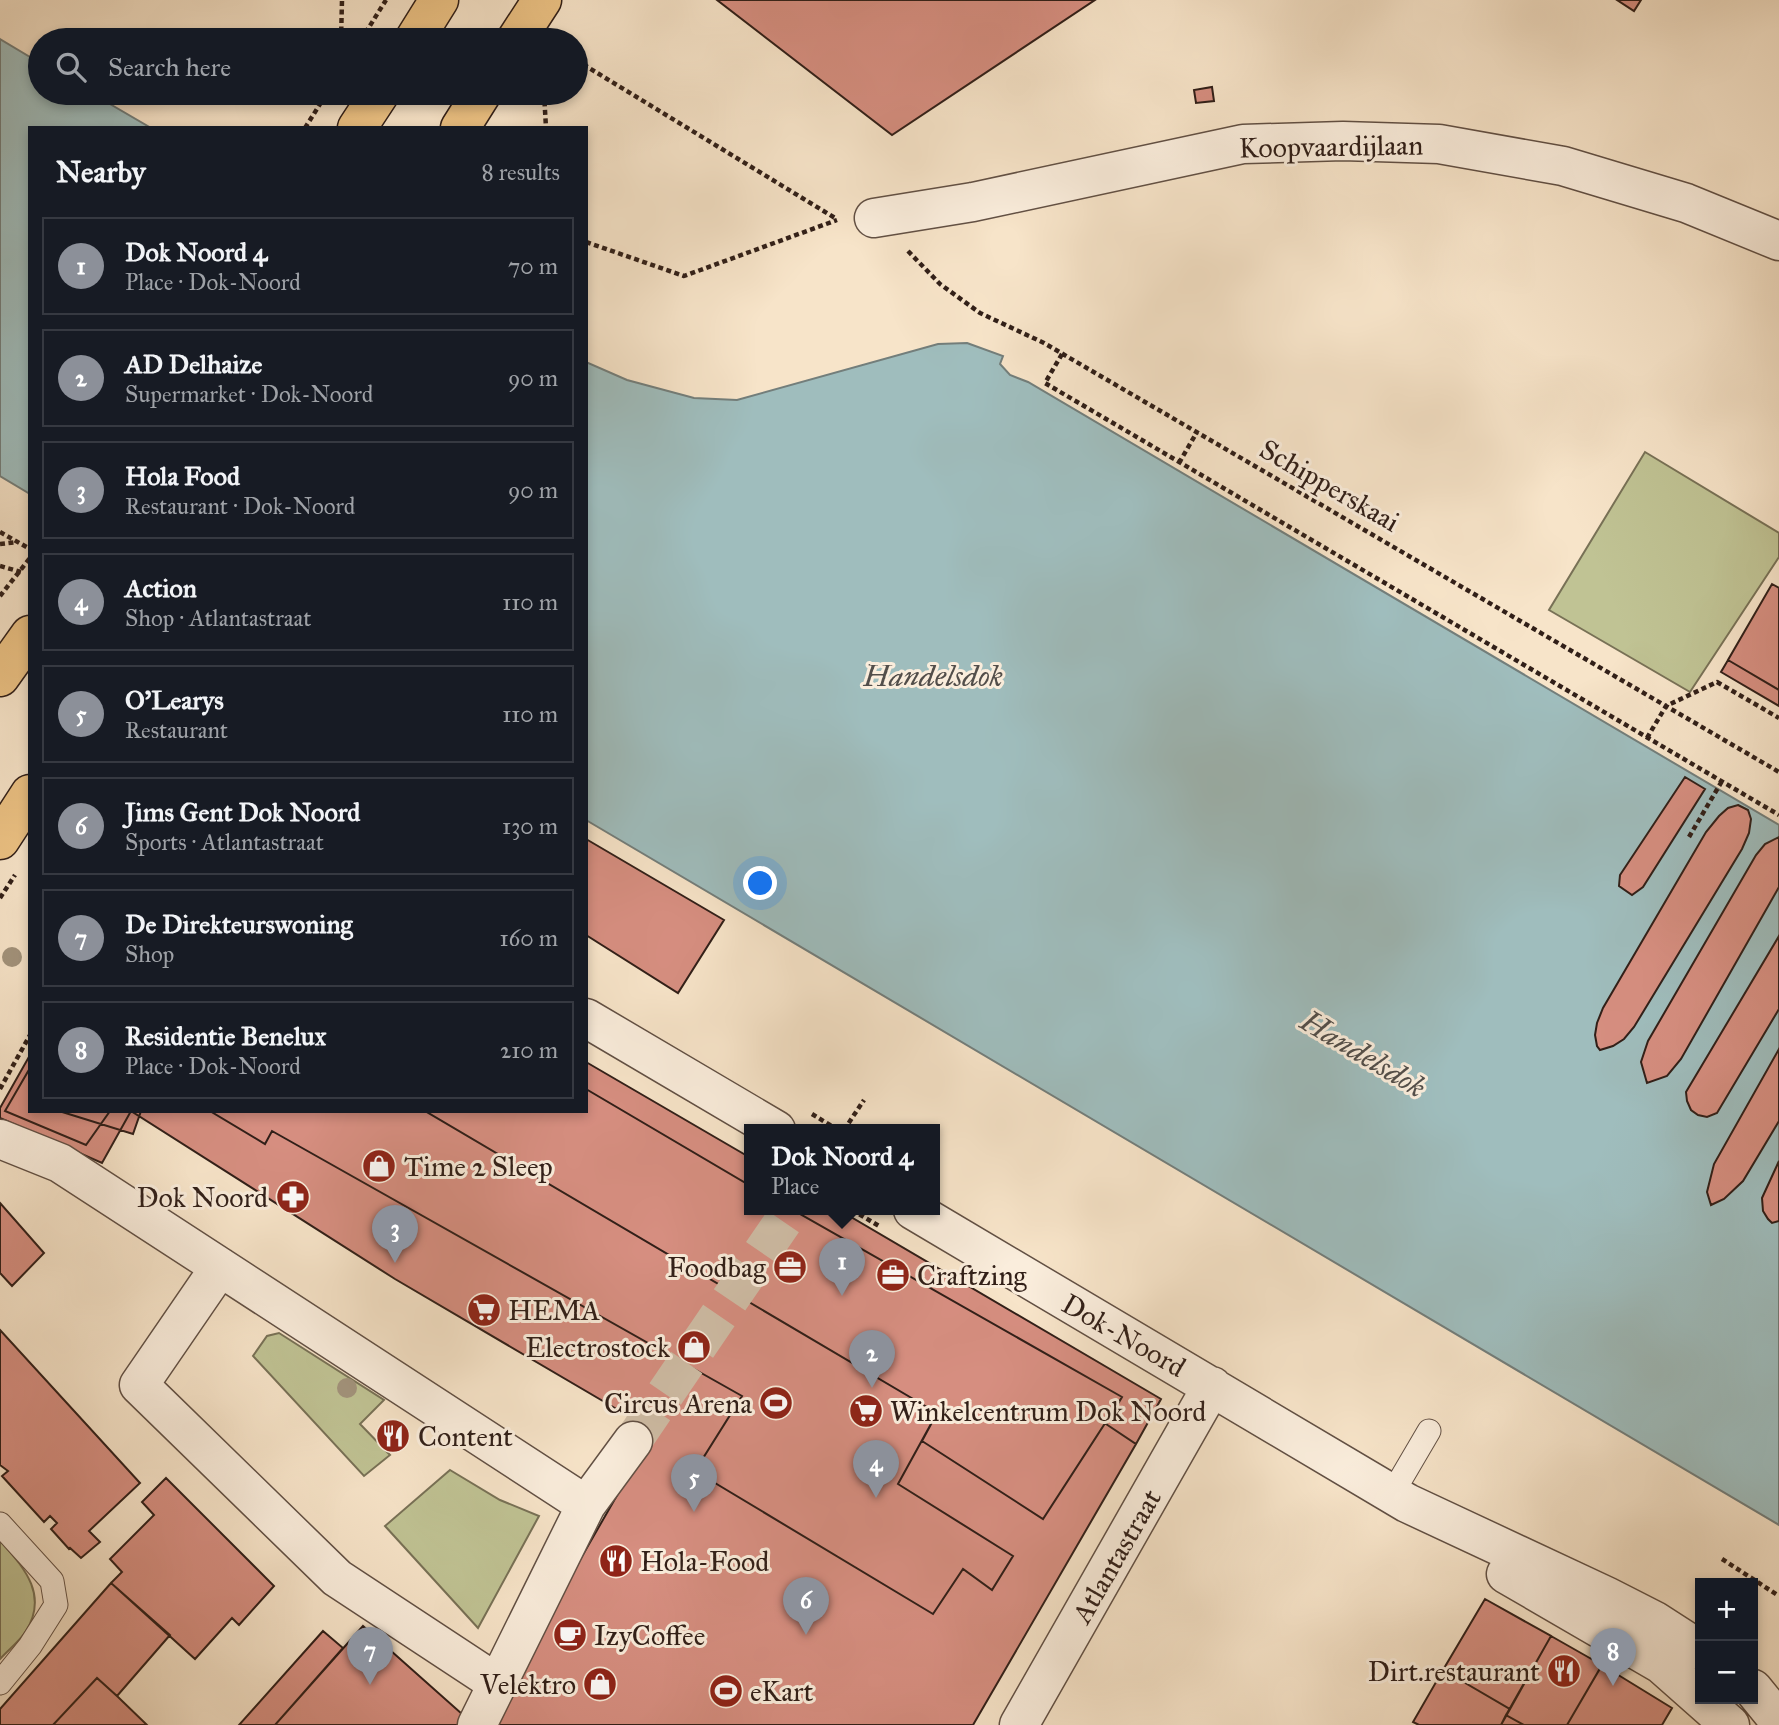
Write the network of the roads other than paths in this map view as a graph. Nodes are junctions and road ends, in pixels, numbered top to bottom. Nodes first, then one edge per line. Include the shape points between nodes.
1 (439, 0) edge
2 (422, 28) edge
3 (372, 105) edge
4 (474, 105) edge
5 (359, 126) edge
6 (461, 126) edge
7 (857, 219) road end
8 (1779, 241) edge
9 (28, 638) edge
10 (0, 677) edge
11 (28, 797) edge
12 (0, 840) edge
13 (588, 1019) edge
14 (766, 1124) edge
15 (0, 1139) edge
16 (921, 1215) edge
17 (220, 1267) junction
18 (1212, 1386) junction
19 (1429, 1431) dead end
20 (633, 1441) tunnel mouth
21 (1399, 1498) junction
22 (586, 1505) junction
23 (0, 1524) edge
24 (1695, 1647) edge
25 (0, 1683) edge
26 (498, 1684) junction
27 (1729, 1724) edge
28 (477, 1725) edge
29 (1019, 1725) edge

1 - 2 main road
3 - 5 main road
4 - 6 main road
7 - 8 street, Koopvaardijlaan via 973,202 1243,144 1343,141 1439,144 1563,166 1686,203
9 - 10 main road
11 - 12 main road
13 - 14 street
15 - 17 street via 60,1163
16 - 18 street, Dok-Noord
17 - 22 street
17 - 26 street via 139,1385 337,1578
18 - 21 street, Dok-Noord
18 - 29 street, Atlantastraat
19 - 21 lane
20 - 22 street
21 - 24 street, Dok-Noord via 1606,1595
21 - 27 street, Dok-Noord via 1491,1565 1661,1664
22 - 26 street
23 - 25 lane via 52,1581 56,1605
26 - 28 street

